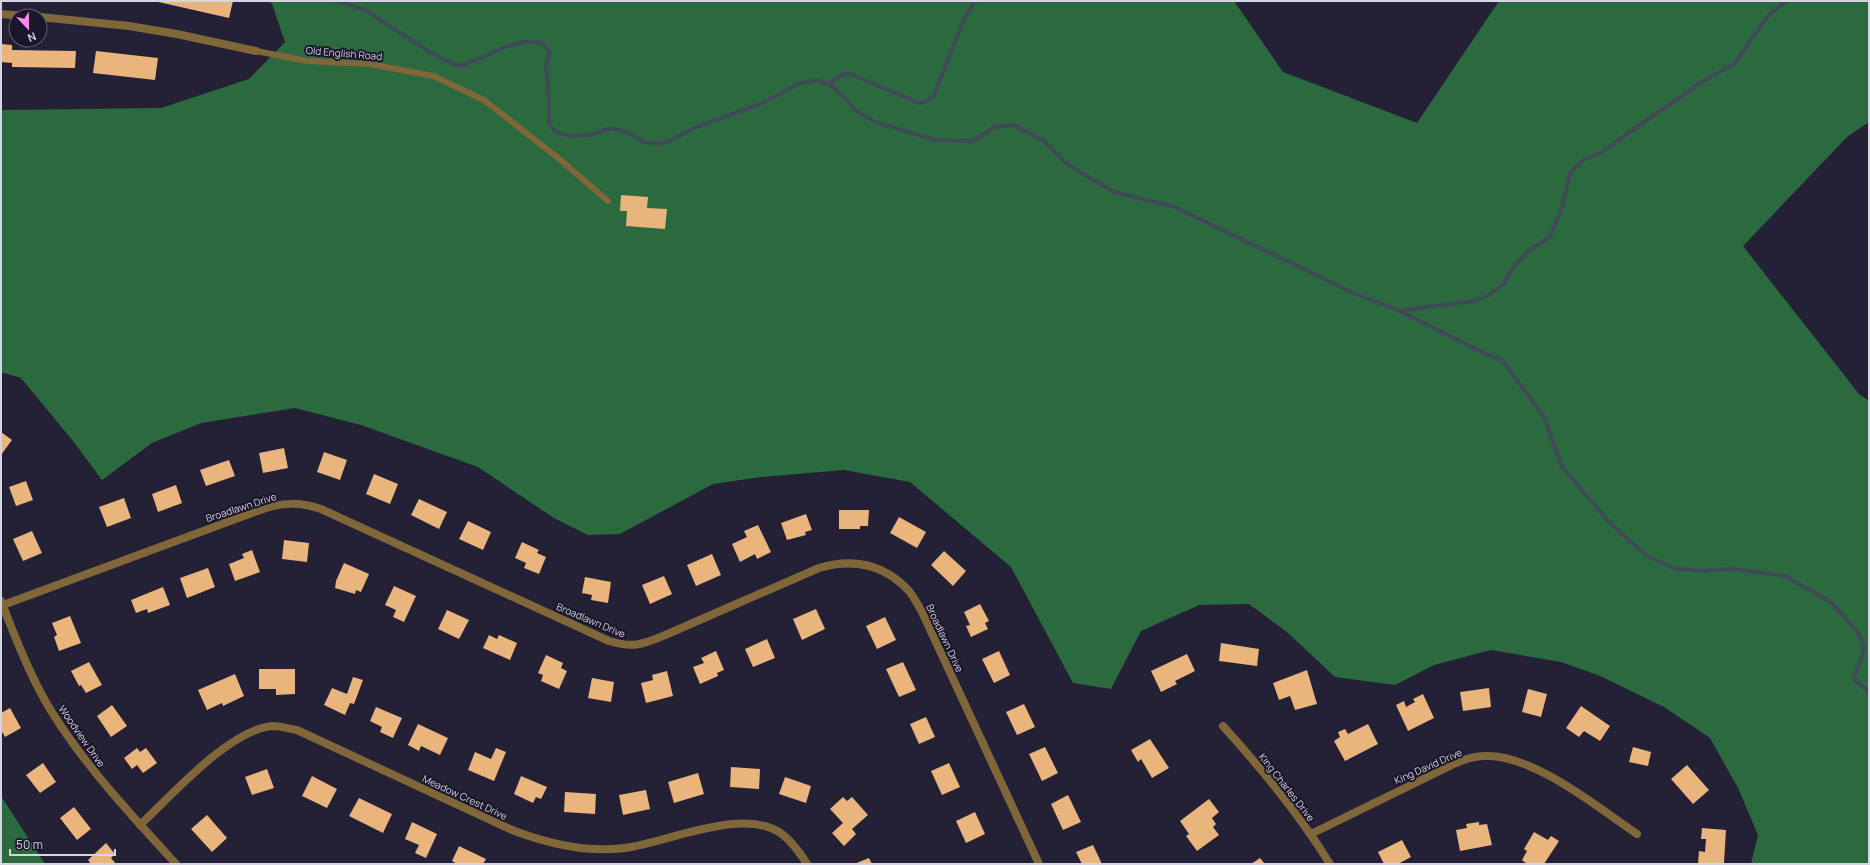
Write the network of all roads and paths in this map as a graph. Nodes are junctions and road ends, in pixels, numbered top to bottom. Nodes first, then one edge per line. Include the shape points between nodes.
1 (48, 18) edge
2 (256, 51) joint
3 (608, 201) dead end
4 (2, 602) edge
5 (1223, 726) dead end
6 (140, 825) junction
7 (1311, 834) junction
8 (1637, 834) dead end
9 (176, 864) edge
10 (807, 864) edge
11 (1039, 864) edge
12 (1330, 864) edge

1 - 2 street, Old English Road via 129,26
2 - 3 lane, Old English Road via 307,61 370,64 433,76 484,100
4 - 6 street, Woodview Drive via 30,670 52,712 78,752
4 - 11 street, Broadlawn Drive via 260,510 292,503 322,509 624,646 638,645 663,636 819,568 836,563 868,565 893,577 909,592 922,612
5 - 7 street, King Charles Drive via 1262,770
6 - 9 street, Woodview Drive
6 - 10 street, Meadow Crest Drive via 231,743 254,731 273,726 297,730 538,840 602,849 624,848 707,828 743,823 762,825 779,832
7 - 8 street, King David Drive via 1456,763 1485,756 1518,761 1534,768
7 - 12 street, King Charles Drive

